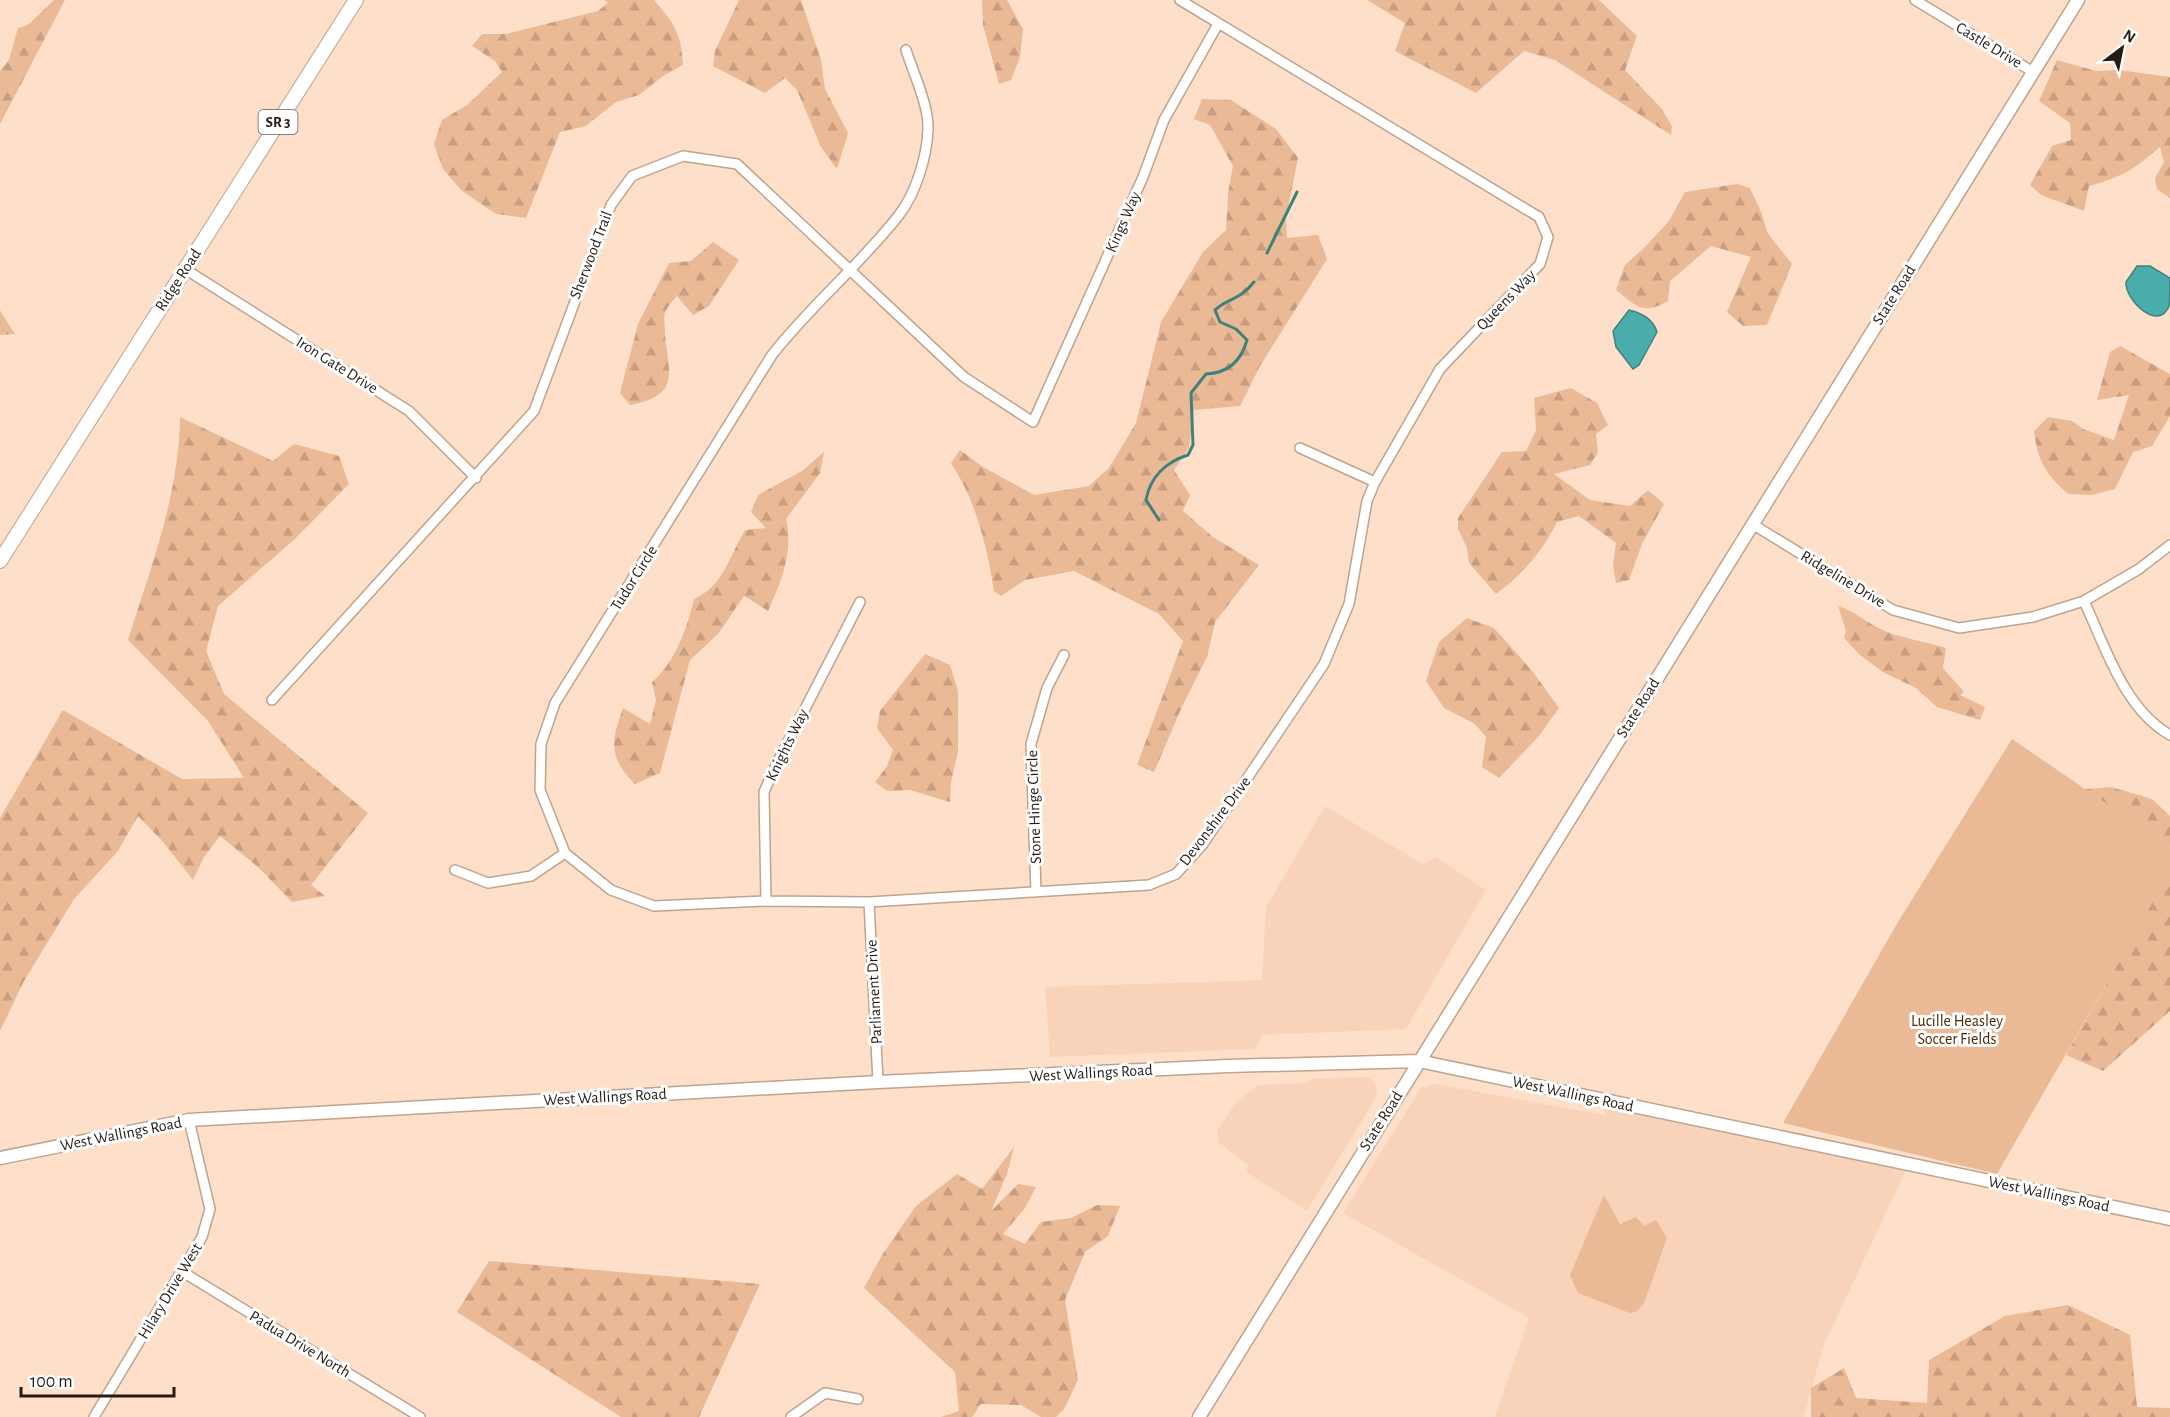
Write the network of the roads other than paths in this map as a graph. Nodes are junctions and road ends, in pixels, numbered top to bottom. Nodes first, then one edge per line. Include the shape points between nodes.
1 (356, 0) edge
2 (1180, 0) edge
3 (1916, 0) edge
4 (2078, 0) edge
5 (1218, 24) junction
6 (906, 50) dead end
7 (2033, 72) junction
8 (185, 269) junction
9 (848, 271) junction
10 (1033, 422) joint
11 (1300, 448) dead end
12 (476, 478) junction
13 (1375, 482) junction
14 (1752, 525) junction
15 (2170, 544) edge
16 (0, 561) edge
17 (2084, 601) junction
18 (860, 602) dead end
19 (1340, 627) joint
20 (1064, 655) dead end
21 (272, 700) dead end
22 (2170, 735) edge
23 (565, 853) junction
24 (455, 870) dead end
25 (1036, 892) junction
26 (766, 901) junction
27 (869, 902) junction
28 (1419, 1061) junction
29 (878, 1082) junction
30 (189, 1120) junction
31 (0, 1158) edge
32 (2170, 1219) edge
33 (181, 1271) junction
34 (858, 1400) dead end
35 (94, 1417) edge
36 (420, 1417) edge
37 (791, 1417) edge
38 (1199, 1417) edge

1 - 8 main road, Ridge Road / SR 3
2 - 5 street, Queens Way
3 - 7 street, Castle Drive
4 - 7 street, State Road
5 - 10 street, Kings Way via 1164,120 1143,177
5 - 13 street, Queens Way via 1539,217 1548,237 1540,264 1440,369
6 - 9 street, Tudor Circle via 928,128 920,173 900,214
7 - 14 street, State Road
8 - 12 street, Iron Gate Drive via 409,411
8 - 16 main road, Ridge Road / SR 3
9 - 10 street, Sherwood Trail via 964,377
9 - 12 street, Sherwood Trail via 737,164 683,156 632,176 610,205 534,411
9 - 23 street, Tudor Circle via 800,319 772,355 555,703 541,744 540,790
11 - 13 street
12 - 21 street, Sherwood Trail
13 - 19 street, Queens Way via 1367,501 1349,604
14 - 17 street, Ridgeline Drive via 1893,610 1959,628 2033,617
14 - 28 street, State Road
15 - 17 street, Ridgeline Drive via 2139,569
17 - 22 street via 2122,681 2152,725
18 - 26 street, Knights Way via 765,792
19 - 25 street, Devonshire Drive via 1324,664 1295,709 1203,844 1176,874 1149,885
20 - 25 street, Stone Hinge Circle via 1047,688 1031,744
23 - 24 street via 531,876 488,883
23 - 26 street, Tudor Circle via 611,890 654,906
25 - 27 street, Devonshire Drive
26 - 27 street, Tudor Circle
27 - 29 street, Parliament Drive
28 - 29 street, West Wallings Road
28 - 32 street, West Wallings Road
28 - 38 street, State Road
29 - 30 street, West Wallings Road
30 - 31 street, West Wallings Road
30 - 33 street, Hilary Drive West via 210,1209 202,1237
33 - 35 street, Hilary Drive West
33 - 36 street, Padua Drive North
34 - 37 street via 825,1393

